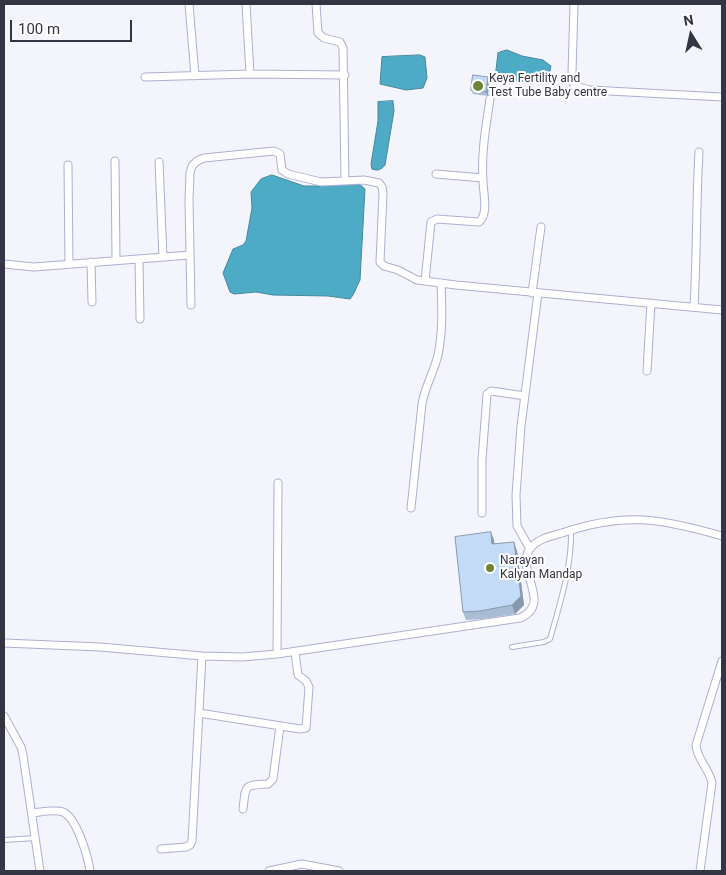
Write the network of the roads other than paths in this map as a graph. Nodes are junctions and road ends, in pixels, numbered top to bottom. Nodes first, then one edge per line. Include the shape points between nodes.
1 (189, 4) edge
2 (246, 4) edge
3 (316, 4) edge
4 (574, 4) edge
5 (250, 74) junction
6 (345, 75) junction
7 (195, 76) junction
8 (145, 77) dead end
9 (722, 97) edge
10 (490, 98) dead end
11 (700, 152) dead end
12 (115, 160) dead end
13 (159, 162) dead end
14 (68, 165) dead end
15 (436, 174) dead end
16 (482, 178) junction
17 (344, 181) junction
18 (541, 227) dead end
19 (190, 255) junction
20 (163, 257) junction
21 (139, 259) junction
22 (116, 260) junction
23 (91, 262) junction
24 (69, 263) junction
25 (4, 264) edge
26 (425, 281) junction
27 (441, 283) junction
28 (535, 293) junction
29 (92, 302) dead end
30 (651, 303) junction
31 (191, 305) dead end
32 (694, 307) junction
33 (722, 310) edge
34 (140, 320) dead end
35 (647, 371) dead end
36 (524, 396) junction
37 (278, 483) dead end
38 (411, 508) dead end
39 (482, 512) dead end
40 (571, 530) junction
41 (722, 536) edge
42 (530, 549) junction
43 (4, 643) edge
44 (512, 647) dead end
45 (296, 652) junction
46 (277, 654) junction
47 (202, 656) junction
48 (722, 661) edge
49 (199, 713) junction
50 (4, 716) edge
51 (280, 726) junction
52 (243, 809) dead end
53 (32, 812) junction
54 (36, 838) junction
55 (4, 840) edge
56 (161, 849) dead end
57 (40, 871) edge
58 (90, 871) edge
59 (269, 871) edge
60 (339, 871) edge
61 (700, 871) edge

1 - 7 street
2 - 5 street
3 - 6 street via 318,33 344,48
4 - 9 street via 574,86 590,90
5 - 6 street
5 - 7 street
6 - 17 street
7 - 8 street
10 - 16 street
11 - 32 street
12 - 22 street
13 - 20 street
14 - 24 street
15 - 16 street
16 - 26 street via 482,219 478,222 437,219 431,222
17 - 19 street via 321,182 284,172 280,154 274,151 197,160 190,173
17 - 26 street via 379,183 383,193 380,262
18 - 28 street
19 - 20 street
19 - 31 street
20 - 21 street
21 - 22 street
21 - 34 street
22 - 23 street
23 - 24 street
23 - 29 street
24 - 25 street
26 - 27 street
27 - 28 street
27 - 38 street via 441,334 422,404
28 - 30 street
28 - 36 street
30 - 32 street
30 - 35 street
32 - 33 street
36 - 39 street via 488,394 482,460
36 - 42 street via 516,514 517,526
37 - 46 street
40 - 41 street via 633,518
40 - 42 street via 543,539
40 - 44 lane via 566,578 550,639
42 - 45 street via 527,565 534,598 526,616
43 - 47 street via 100,646
45 - 46 street
45 - 51 street via 298,675 309,687 307,726 304,730
46 - 47 street
47 - 49 street
48 - 61 street via 696,745 698,759 712,783
49 - 51 street
49 - 56 street via 192,841 189,846
50 - 53 street via 22,747
51 - 52 street via 273,779 268,784 248,786
53 - 54 street
53 - 58 street via 67,814 82,838
54 - 55 lane
54 - 57 street
59 - 60 street via 302,864

